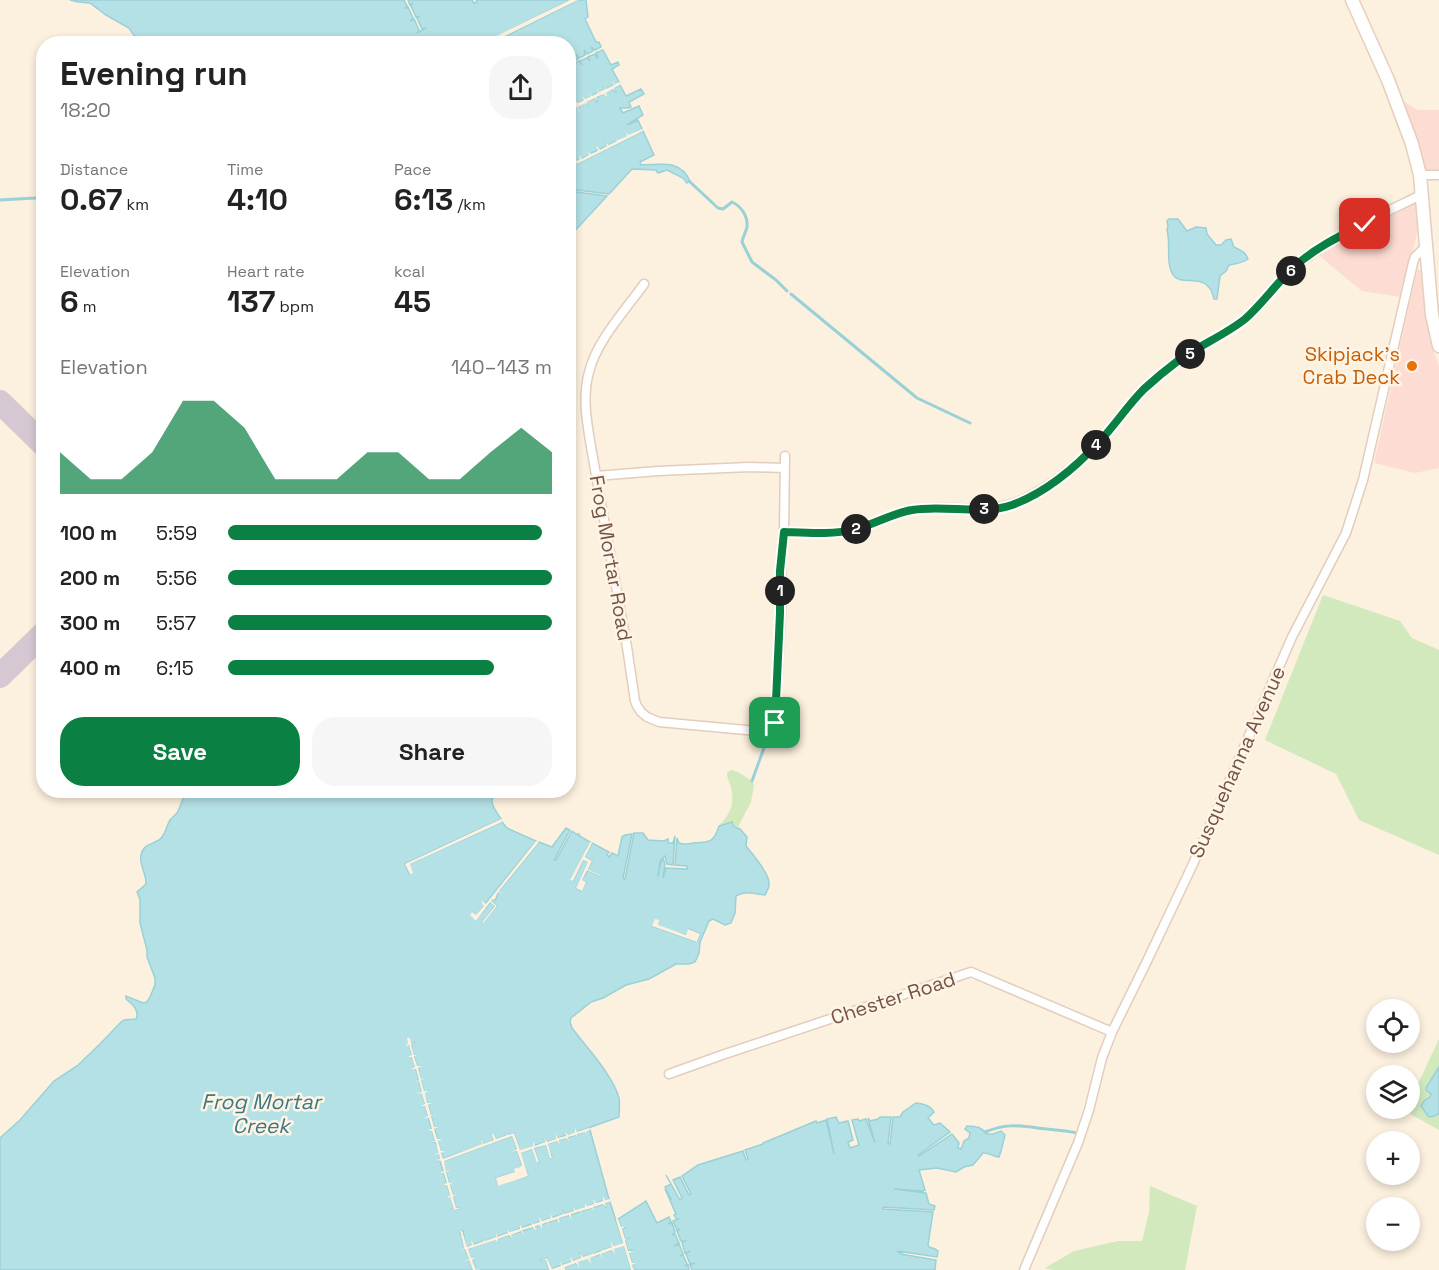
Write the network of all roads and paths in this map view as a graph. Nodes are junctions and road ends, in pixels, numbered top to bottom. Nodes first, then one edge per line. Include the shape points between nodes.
1 (1352, 0) edge
2 (1420, 175) junction
3 (1439, 175) edge
4 (1421, 195) junction
5 (1425, 247) junction
6 (644, 284) dead end
7 (1439, 346) edge
8 (785, 456) dead end
9 (784, 468) junction
10 (596, 476) junction
11 (784, 532) junction
12 (1112, 1032) junction
13 (669, 1074) dead end
14 (1024, 1270) edge

1 - 2 street via 1388,80
2 - 3 street
2 - 4 street
4 - 5 street
4 - 11 street via 1311,254 1246,318 1179,360 1143,390 1099,442 1065,474 1024,499 988,509 913,510 843,532
5 - 7 street
5 - 12 street, Susquehanna Avenue via 1413,263 1364,480 1346,533 1292,637 1192,864
6 - 10 street, Frog Mortar Road via 603,342 589,373 586,418
8 - 9 street
9 - 10 street
9 - 11 street
10 - 11 street, Frog Mortar Road via 635,701 641,712 665,723 757,731 775,723
12 - 13 street, Chester Road via 971,972
12 - 14 street, Susquehanna Avenue via 1078,1143

